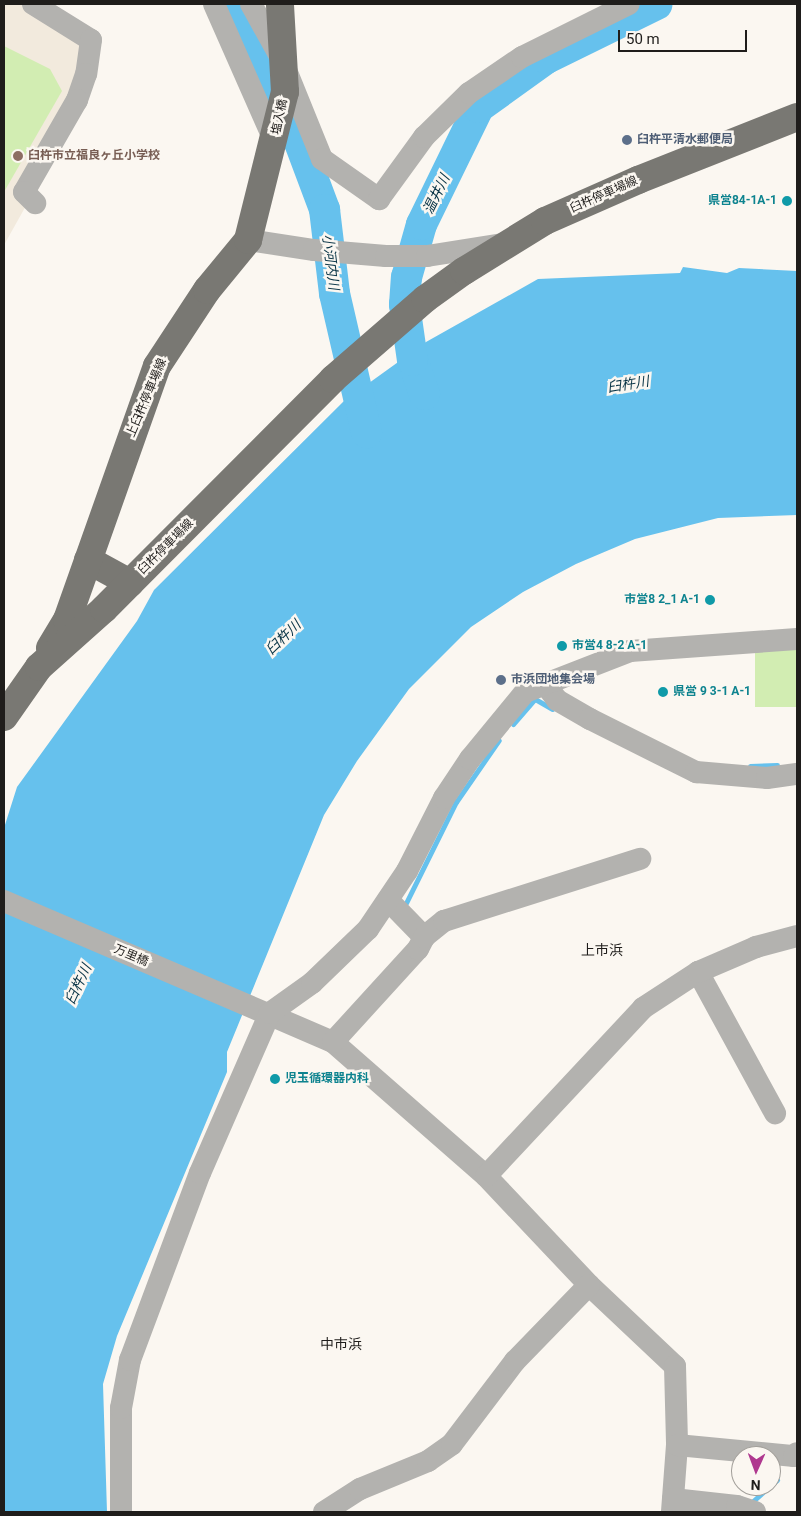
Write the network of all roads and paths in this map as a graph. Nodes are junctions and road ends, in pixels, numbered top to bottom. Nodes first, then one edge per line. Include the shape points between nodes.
1 (33, 4) edge
2 (214, 4) edge
3 (250, 4) edge
4 (280, 4) edge
5 (629, 4) edge
6 (282, 60) junction
7 (797, 117) edge
8 (275, 142) junction
9 (35, 203) dead end
10 (248, 240) junction
11 (507, 243) junction
12 (88, 560) junction
13 (130, 583) junction
14 (797, 639) edge
15 (39, 667) junction
16 (545, 684) junction
17 (4, 717) edge
18 (797, 774) edge
19 (640, 859) dead end
20 (388, 900) junction
21 (4, 901) edge
22 (797, 936) edge
23 (424, 937) junction
24 (698, 972) junction
25 (264, 1012) junction
26 (333, 1042) junction
27 (774, 1114) dead end
28 (486, 1176) junction
29 (589, 1285) junction
30 (677, 1445) junction
31 (797, 1453) edge
32 (673, 1506) edge
33 (121, 1512) edge
34 (324, 1512) edge
35 (756, 1512) edge

1 - 9 street via 91,40 86,74 77,100 24,192
2 - 8 street
3 - 6 street
4 - 6 main road
5 - 6 street via 522,57 469,92 424,137 379,199 322,159
6 - 8 main road, 塩入橋 via 285,92
7 - 11 main road, 臼杵停車場線 via 638,180 545,221
8 - 10 main road, 上臼杵停車場線
10 - 11 street via 386,256 427,256
10 - 12 main road, 上臼杵停車場線 via 207,290 157,366
11 - 13 main road, 臼杵停車場線 via 425,299 358,356
12 - 13 main road
12 - 15 main road, 上臼杵停車場線 via 67,620
13 - 15 main road, 臼杵停車場線
14 - 16 street via 630,651
15 - 17 main road, 臼杵停車場線
16 - 18 street via 557,700 696,772 767,778
16 - 20 street via 525,692 470,758 444,798 407,871
19 - 23 street via 444,921
20 - 23 street
20 - 25 street via 368,929 312,982
21 - 25 street, 万里橋
22 - 24 street via 756,947
23 - 26 street via 418,949
24 - 27 street
24 - 28 street via 643,1008
25 - 26 street, 万里橋
25 - 33 street via 130,1360 120,1408
26 - 28 street, 万里橋
28 - 29 street, 万里橋
29 - 30 street, 万里橋 via 675,1366
29 - 34 street via 515,1361 452,1444 428,1461 360,1489
30 - 31 street via 794,1456
30 - 32 street, 万里橋
32 - 35 street via 728,1505

